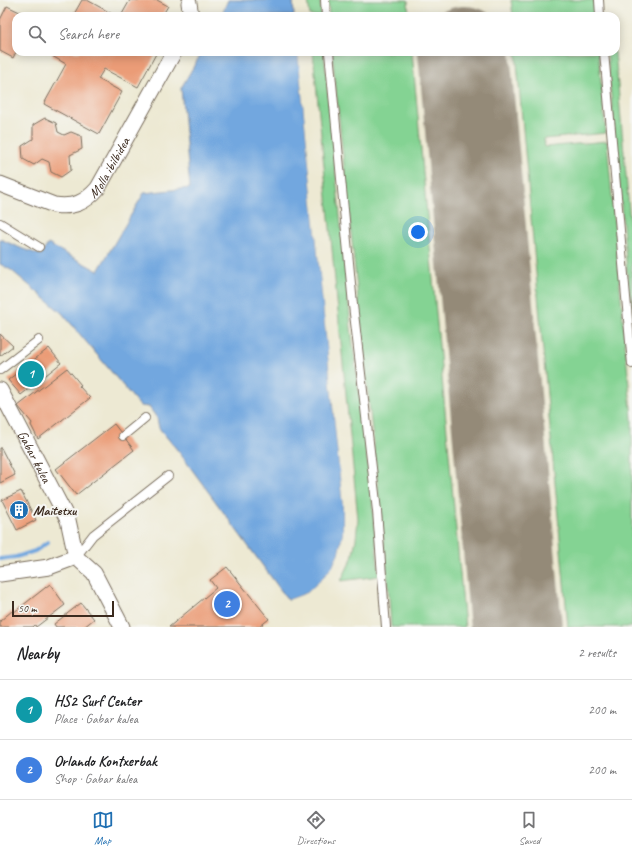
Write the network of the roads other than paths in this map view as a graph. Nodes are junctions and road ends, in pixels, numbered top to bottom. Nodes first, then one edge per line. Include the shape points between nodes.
1 (325, 0) edge
2 (599, 0) edge
3 (326, 12) edge
4 (600, 12) edge
5 (172, 56) edge
6 (329, 56) edge
7 (604, 56) edge
8 (0, 184) edge
9 (0, 223) edge
10 (39, 247) dead end
11 (39, 340) dead end
12 (632, 364) edge
13 (0, 370) edge
14 (0, 390) edge
15 (145, 418) dead end
16 (122, 436) dead end
17 (168, 476) dead end
18 (76, 557) junction
19 (1, 574) edge
20 (122, 627) edge
21 (386, 627) edge

1 - 3 lane
2 - 4 lane
5 - 8 street, Molla ibilbidea via 93,195 78,204 62,206
6 - 21 lane via 352,297 377,511
7 - 12 lane
9 - 10 lane
11 - 13 lane
14 - 18 street, Gabar kalea via 68,520
15 - 16 lane
17 - 18 lane via 93,535
18 - 19 street via 49,567
18 - 20 street via 94,573

